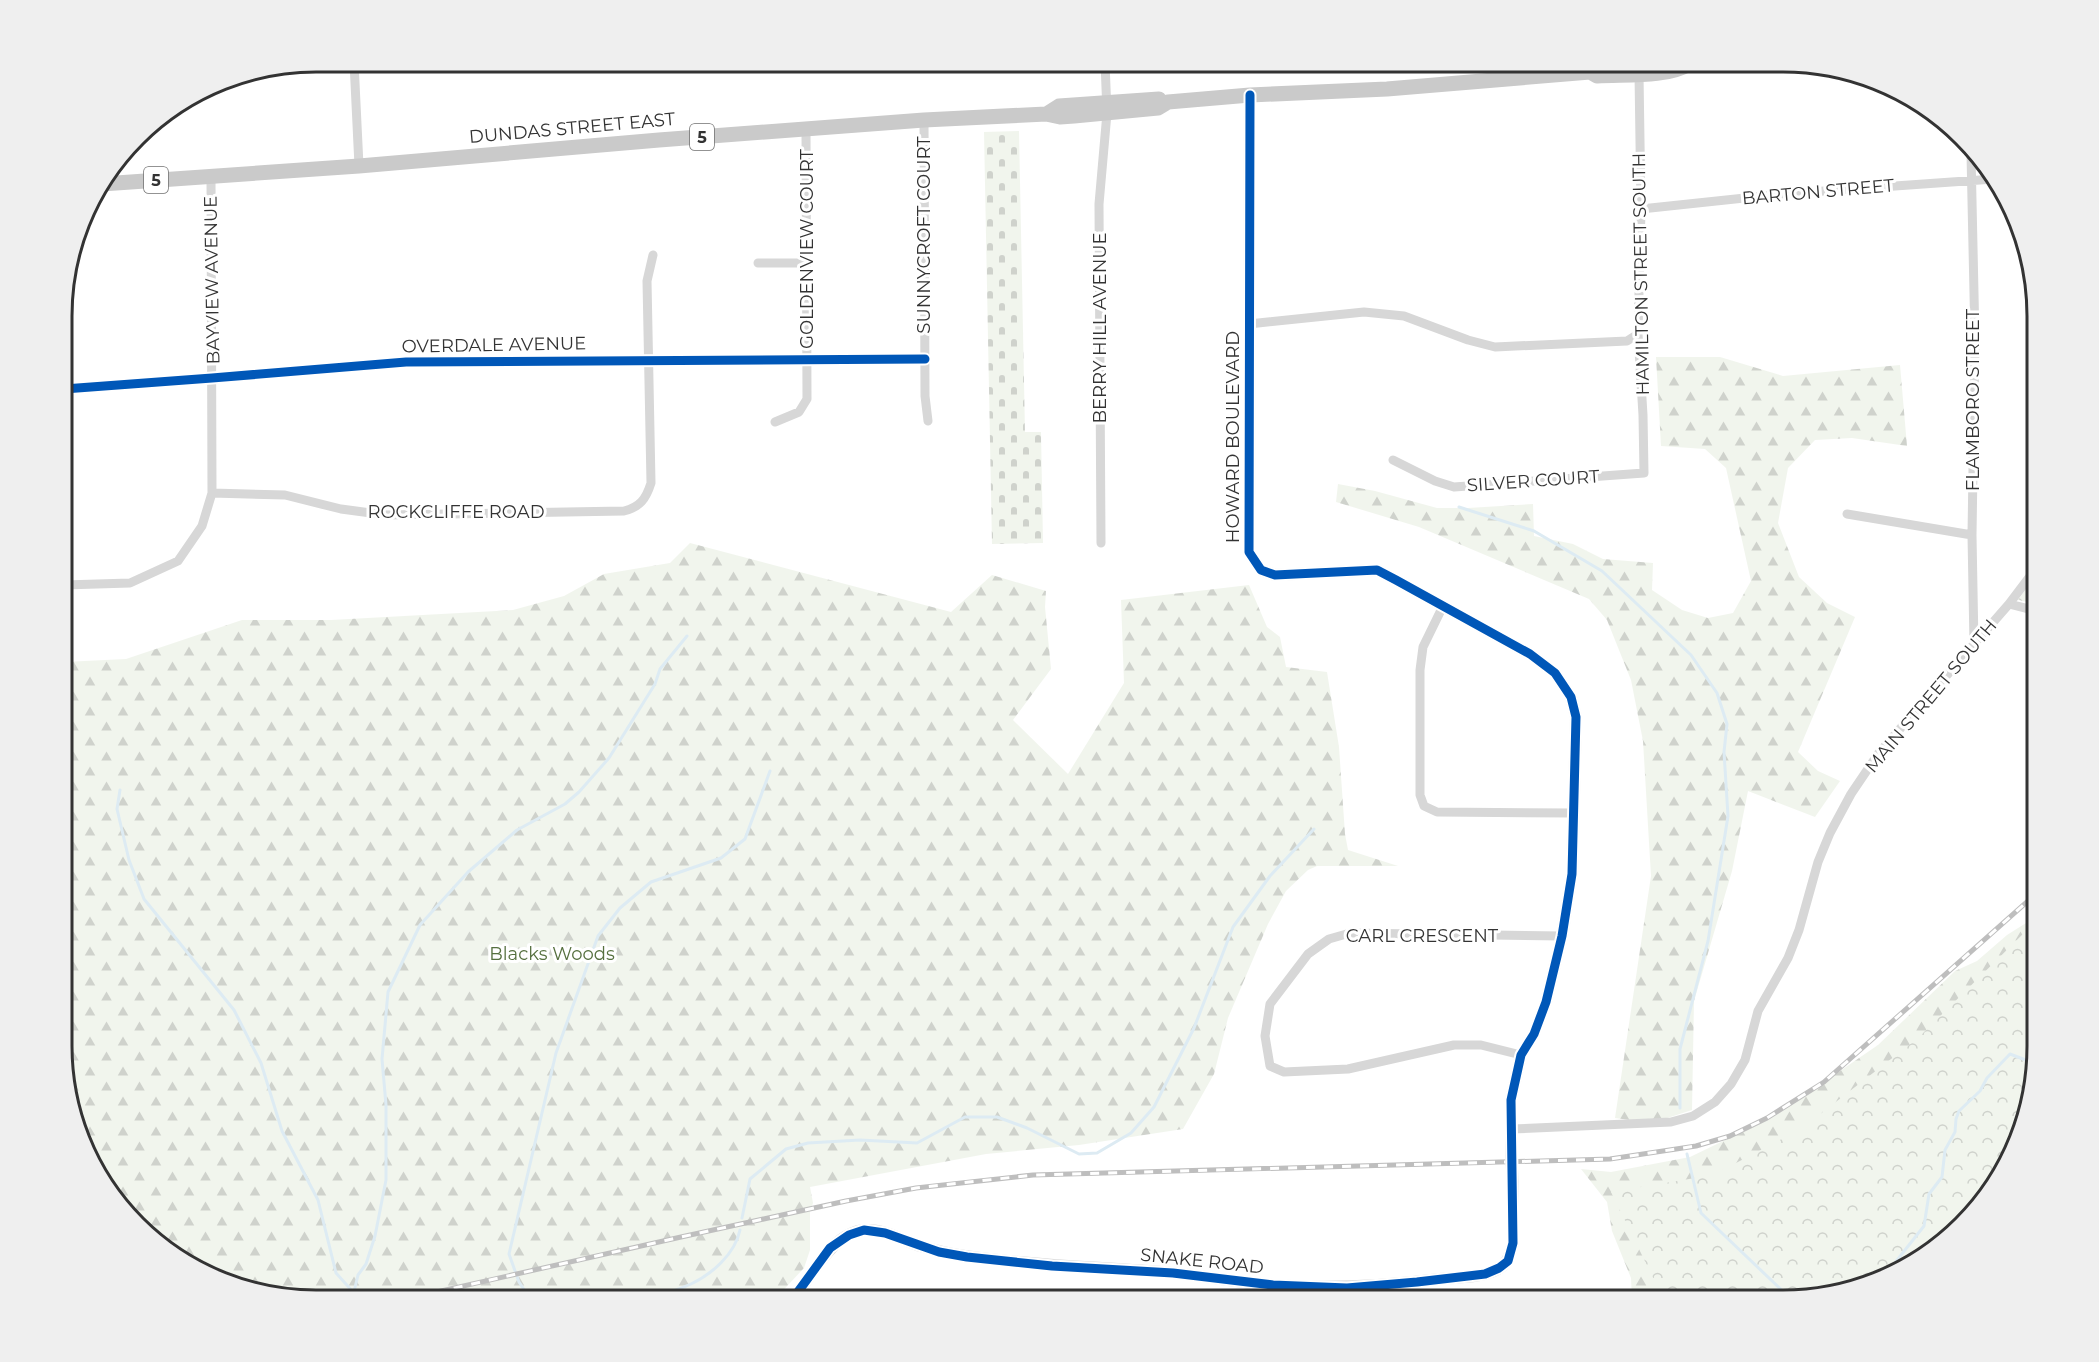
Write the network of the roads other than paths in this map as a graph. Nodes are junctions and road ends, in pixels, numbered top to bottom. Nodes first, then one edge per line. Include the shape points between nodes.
1 (354, 72) edge
2 (1105, 72) edge
3 (1590, 72) edge
4 (1639, 72) edge
5 (1250, 95) junction
6 (1107, 107) junction
7 (924, 120) junction
8 (806, 130) junction
9 (1971, 160) edge
10 (359, 166) junction
11 (211, 176) junction
12 (1986, 180) edge
13 (1971, 181) junction
14 (111, 183) edge
15 (1641, 209) junction
16 (653, 255) dead end
17 (758, 263) dead end
18 (807, 263) junction
19 (1249, 324) junction
20 (1638, 334) junction
21 (649, 359) junction
22 (925, 359) junction
23 (807, 360) junction
24 (212, 378) junction
25 (72, 387) edge
26 (928, 421) dead end
27 (775, 422) dead end
28 (1392, 460) dead end
29 (1644, 473) joint
30 (212, 493) junction
31 (1847, 514) dead end
32 (1972, 535) junction
33 (1101, 543) dead end
34 (2027, 580) edge
35 (72, 585) edge
36 (2009, 604) junction
37 (1443, 606) junction
38 (2027, 608) edge
39 (1974, 645) junction
40 (1572, 813) junction
41 (1562, 936) junction
42 (1521, 1054) junction
43 (1512, 1129) junction
44 (799, 1290) edge

1 - 10 street
2 - 6 street, BERRY HILL AVENUE
3 - 5 main road, DUNDAS STREET EAST / 5 via 1387,89
4 - 15 street, HAMILTON STREET SOUTH
5 - 6 main road, DUNDAS STREET EAST / 5 via 1168,102 1158,98
5 - 19 street, HOWARD BOULEVARD
6 - 7 main road, DUNDAS STREET EAST / 5 via 1059,106 1046,114
6 - 33 street, BERRY HILL AVENUE via 1099,204
7 - 8 main road, DUNDAS STREET EAST / 5
7 - 22 street, SUNNYCROFT COURT
8 - 10 main road, DUNDAS STREET EAST / 5
8 - 18 street, GOLDENVIEW COURT
9 - 13 street, FLAMBORO STREET
10 - 11 main road, DUNDAS STREET EAST / 5
11 - 14 main road, DUNDAS STREET EAST / 5
11 - 24 street, BAYVIEW AVENUE
12 - 13 street, BARTON STREET
13 - 15 street, BARTON STREET
13 - 32 street, FLAMBORO STREET via 1975,340
15 - 20 street, HAMILTON STREET SOUTH
16 - 21 street via 646,281
17 - 18 street
18 - 23 street, GOLDENVIEW COURT
19 - 20 street via 1364,312 1404,316 1495,347 1627,341
19 - 37 street, HOWARD BOULEVARD via 1249,552 1261,570 1275,575 1377,570
20 - 29 street, HAMILTON STREET SOUTH
21 - 23 street, OVERDALE AVENUE
21 - 24 street, OVERDALE AVENUE via 406,362
21 - 30 street, ROCKCLIFFE ROAD via 651,483 637,508 386,515 285,495
22 - 23 street, OVERDALE AVENUE
22 - 26 street, SUNNYCROFT COURT
23 - 27 street, GOLDENVIEW COURT via 804,406
24 - 25 street, OVERDALE AVENUE
24 - 30 street, BAYVIEW AVENUE
28 - 29 street, SILVER COURT via 1454,487
30 - 35 street via 202,526 178,561 130,583
31 - 32 street
32 - 39 street, FLAMBORO STREET
34 - 36 street, MAIN STREET SOUTH
36 - 38 street
36 - 39 street, MAIN STREET SOUTH
37 - 40 street, HOWARD BOULEVARD via 1530,654 1555,673 1571,697 1576,717
37 - 40 street via 1423,647 1420,670 1420,795 1424,806 1437,812
39 - 43 street, MAIN STREET SOUTH via 1878,754 1851,794 1818,862 1788,958 1758,1011 1745,1060 1715,1102 1694,1116 1671,1122
40 - 41 street, HOWARD BOULEVARD via 1572,874
41 - 42 street, HOWARD BOULEVARD via 1546,1002 1534,1034
41 - 42 street, CARL CRESCENT via 1350,933 1329,939 1308,954 1270,1004 1264,1036 1270,1066 1284,1072 1348,1069 1454,1045 1481,1045
42 - 43 street, SNAKE ROAD via 1511,1100
43 - 44 street, SNAKE ROAD, bridge via 1513,1243 1508,1261 1485,1274 1347,1287 1272,1285 967,1257 864,1230 830,1248

